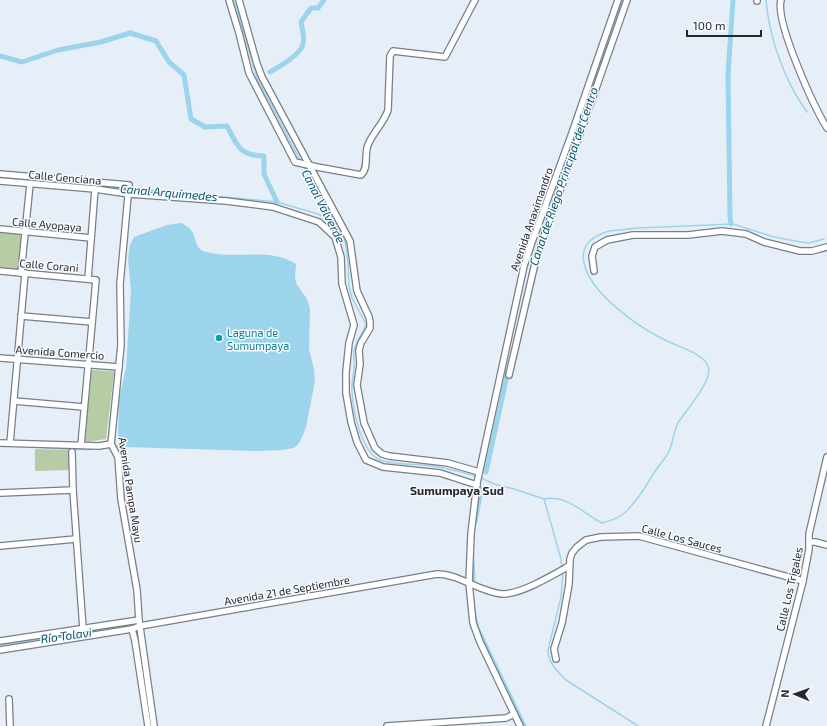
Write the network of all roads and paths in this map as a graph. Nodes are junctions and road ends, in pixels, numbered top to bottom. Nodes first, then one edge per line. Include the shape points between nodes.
1 (229, 0) edge
2 (239, 0) edge
3 (475, 0) edge
4 (618, 0) edge
5 (627, 0) edge
6 (781, 0) edge
7 (827, 128) edge
8 (305, 164) junction
9 (0, 174) edge
10 (0, 181) edge
11 (30, 184) junction
12 (96, 190) junction
13 (129, 190) junction
14 (0, 229) edge
15 (25, 232) junction
16 (91, 238) junction
17 (827, 247) edge
18 (0, 271) edge
19 (594, 271) dead end
20 (23, 273) junction
21 (88, 279) junction
22 (21, 316) junction
23 (92, 322) junction
24 (0, 358) edge
25 (18, 359) junction
26 (88, 364) junction
27 (119, 367) junction
28 (509, 375) dead end
29 (14, 401) junction
30 (84, 407) junction
31 (0, 443) edge
32 (10, 443) junction
33 (111, 444) junction
34 (81, 445) junction
35 (72, 452) dead end
36 (827, 457) edge
37 (479, 474) junction
38 (477, 484) junction
39 (73, 490) junction
40 (0, 493) edge
41 (76, 539) junction
42 (810, 542) junction
43 (827, 545) edge
44 (0, 546) edge
45 (568, 566) junction
46 (802, 581) junction
47 (469, 583) junction
48 (140, 623) junction
49 (83, 629) junction
50 (132, 629) junction
51 (0, 641) edge
52 (0, 650) edge
53 (556, 659) dead end
54 (9, 699) dead end
55 (514, 714) junction
56 (10, 726) edge
57 (148, 726) edge
58 (154, 726) edge
59 (387, 726) edge
60 (520, 726) edge
61 (766, 726) edge

1 - 8 street via 249,73 295,162
2 - 8 street via 262,77
3 - 8 street via 444,57 393,51 390,56 388,110 368,145 366,168 361,175
4 - 37 street, Avenida Anaximandro via 524,266
5 - 28 street, Avenida Anaximandro via 536,259
6 - 7 street via 781,15 792,52
8 - 37 street via 350,241 356,291 369,317 370,328 359,350 357,385 364,423 375,448 389,456 448,463
9 - 13 street, Calle Genciana
10 - 11 street, Calle Genciana
11 - 12 street, Calle Genciana
11 - 15 street
12 - 13 street, Calle Genciana
12 - 16 street
13 - 27 street, Avenida Pampa Mayu via 120,284
13 - 38 street, Calle Genciana via 273,208 319,222 335,237 341,258 342,284 354,325 348,343 346,393 351,422 366,460 383,467 440,473
14 - 15 street, Calle Ayopaya
15 - 16 street, Calle Ayopaya
15 - 20 street
16 - 21 street
17 - 19 street via 800,251 764,242 746,234 729,232 680,236 633,235 607,240 595,247 592,256
18 - 20 street, Calle Corani
20 - 21 street, Calle Corani
20 - 22 street
21 - 23 street, Calle Corani via 96,280
22 - 23 street
22 - 25 street
23 - 26 street
24 - 25 street, Avenida Comercio
25 - 26 street, Avenida Comercio
25 - 29 street
26 - 27 street, Avenida Comercio
26 - 30 street
27 - 33 street, Avenida Pampa Mayu
29 - 30 street
29 - 32 street
30 - 34 street
31 - 32 street
32 - 34 street
33 - 34 street
33 - 48 street, Avenida Pampa Mayu via 118,457 121,499
35 - 39 street
36 - 42 street, Calle Los Trigales via 809,534
37 - 38 street, Avenida Anaximandro
38 - 47 street, Avenida Anaximandro
39 - 40 street
39 - 41 street
41 - 44 street
41 - 49 street
42 - 43 street
42 - 46 street, Calle Los Trigales
45 - 46 street, Calle Los Sauces via 572,553 586,540 631,536
45 - 47 street, Avenida 21 de Septiembre via 518,591 505,594 494,593
45 - 53 street via 569,584 554,649
46 - 61 street, Calle Los Trigales
47 - 48 street, Avenida 21 de Septiembre via 447,574 436,574
47 - 55 street, Avenida Anaximandro via 473,623
48 - 49 street, Avenida 21 de Septiembre
48 - 50 street, Avenida 21 de Septiembre
48 - 58 street, Avenida Pampa Mayu
49 - 51 street, Avenida 21 de Septiembre
50 - 52 street, Avenida 21 de Septiembre
50 - 57 street
54 - 56 street
55 - 59 street via 506,718
55 - 60 street, Avenida Anaximandro

